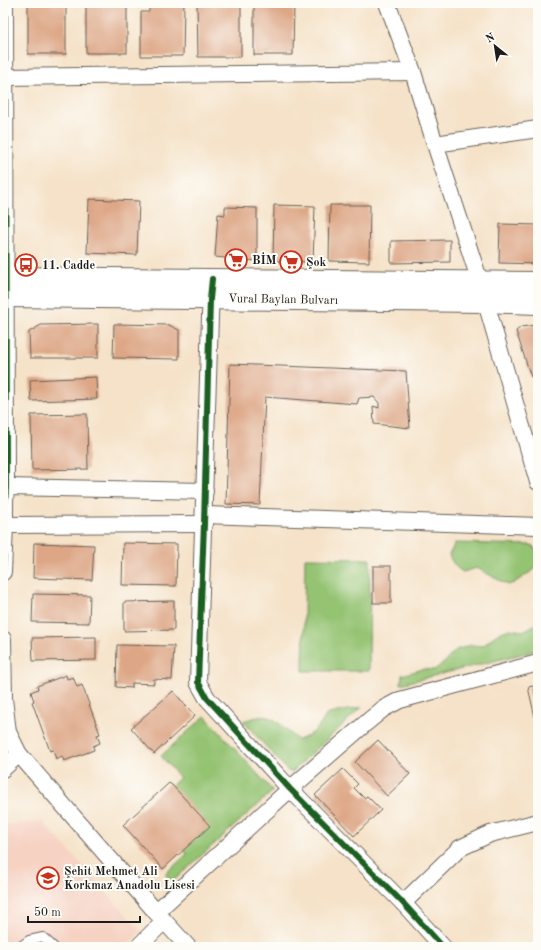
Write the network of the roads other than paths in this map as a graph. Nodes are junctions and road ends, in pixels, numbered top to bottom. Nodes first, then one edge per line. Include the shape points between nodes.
1 (5, 3) edge
2 (387, 3) edge
3 (413, 72) junction
4 (4, 77) edge
5 (538, 129) edge
6 (435, 144) junction
7 (538, 283) edge
8 (4, 287) edge
9 (211, 289) junction
10 (483, 292) junction
11 (538, 303) edge
12 (538, 482) edge
13 (6, 487) junction
14 (205, 491) junction
15 (4, 503) edge
16 (204, 519) junction
17 (5, 525) junction
18 (538, 526) edge
19 (3, 572) edge
20 (3, 639) edge
21 (538, 663) edge
22 (19, 754) junction
23 (3, 769) edge
24 (290, 789) junction
25 (538, 822) edge
26 (403, 903) junction
27 (160, 917) junction
28 (19, 947) edge
29 (54, 947) edge
30 (138, 947) edge
31 (188, 947) edge
32 (443, 947) edge

1 - 4 street
2 - 3 street
3 - 4 street
3 - 6 street
4 - 8 street
5 - 6 street
6 - 10 street
7 - 10 main road, Vural Baylan Bulvarı
8 - 9 main road, Vural Baylan Bulvarı
8 - 13 street
9 - 10 main road, Vural Baylan Bulvarı
9 - 14 street
10 - 11 main road, Vural Baylan Bulvarı
10 - 12 street
13 - 14 street
13 - 15 street
14 - 16 street
15 - 17 street
16 - 17 street
16 - 18 street
16 - 24 street via 198,682 207,698
17 - 19 street
20 - 22 street via 4,699 8,732
21 - 24 street via 400,700 383,709
22 - 23 street
22 - 27 street
24 - 26 street
24 - 27 street
25 - 26 street via 490,834 460,848
26 - 32 street
27 - 30 street
27 - 31 street
28 - 29 lane via 30,940 43,937

